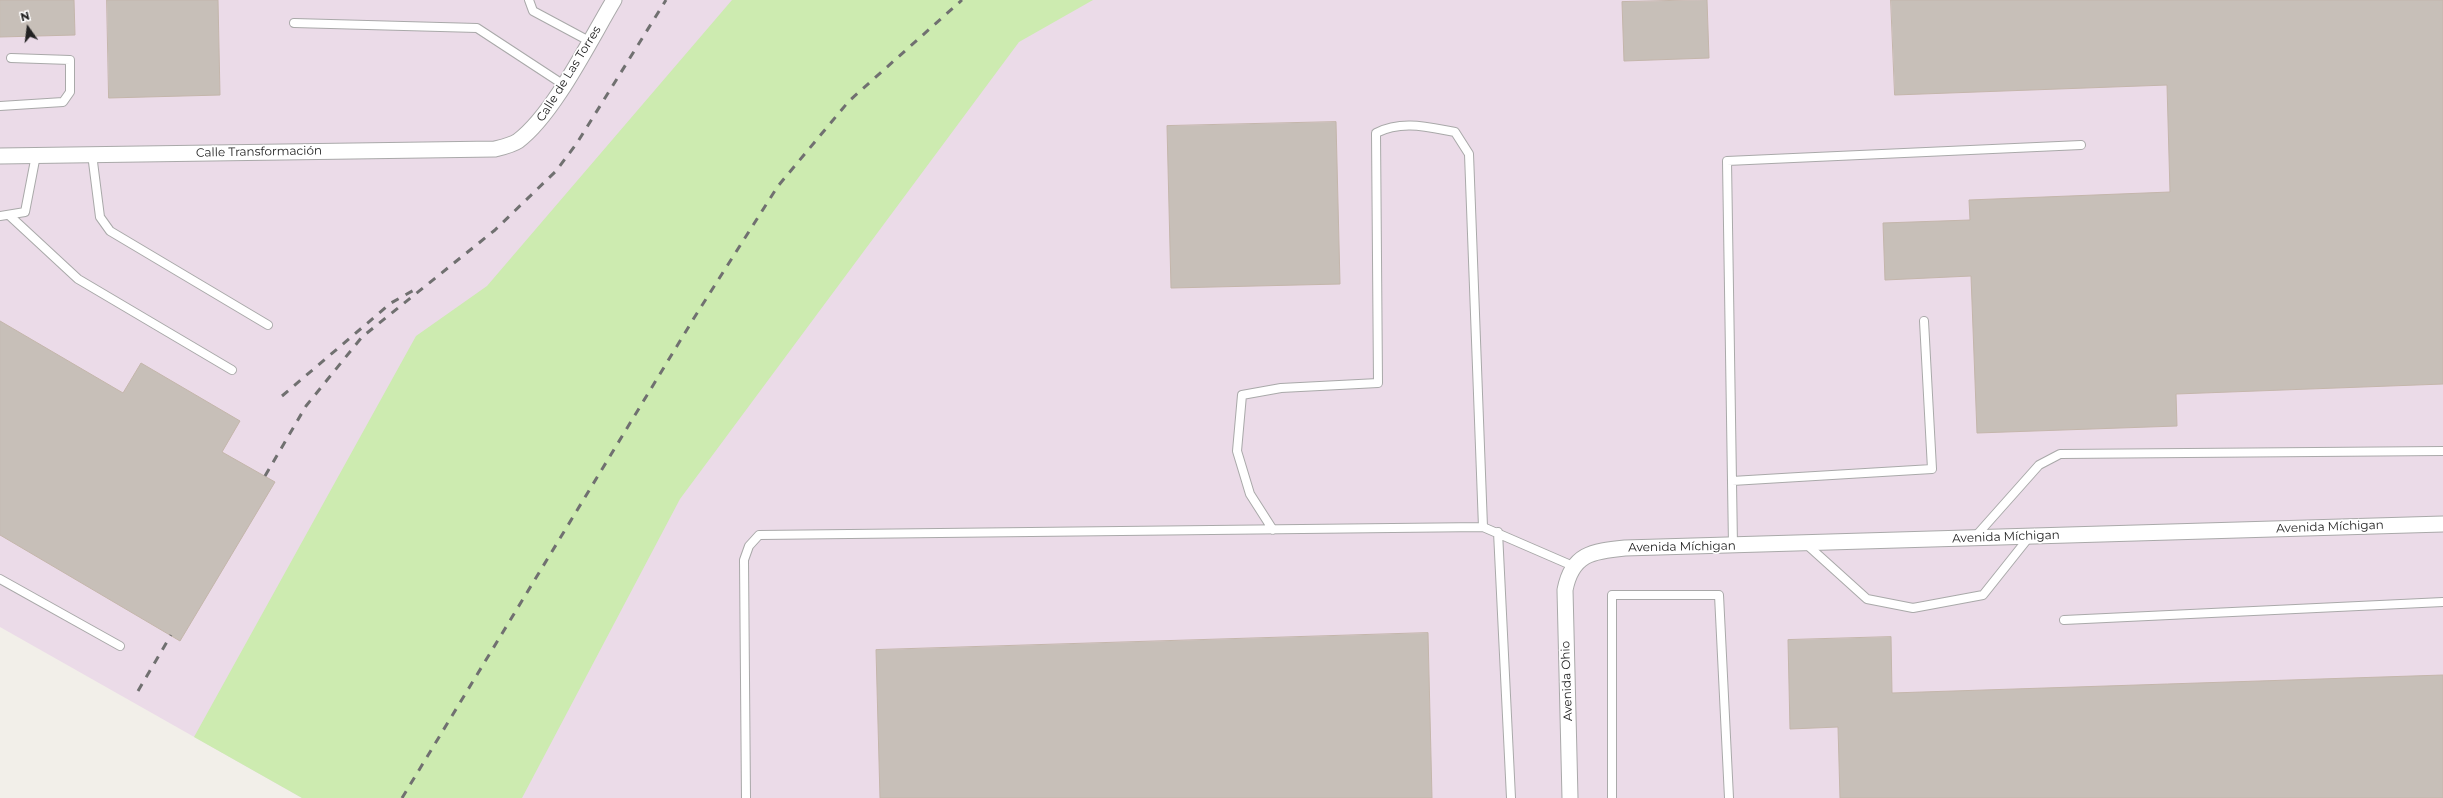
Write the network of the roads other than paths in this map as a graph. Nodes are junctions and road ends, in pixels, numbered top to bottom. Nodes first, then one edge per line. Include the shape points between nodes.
1 (529, 0) edge
2 (614, 0) edge
3 (294, 23) dead end
4 (589, 42) junction
5 (11, 58) dead end
6 (564, 85) junction
7 (0, 106) edge
8 (517, 142) joint
9 (2081, 145) dead end
10 (92, 154) junction
11 (36, 155) junction
12 (0, 156) edge
13 (0, 216) edge
14 (10, 216) junction
15 (1924, 321) dead end
16 (268, 325) dead end
17 (232, 370) dead end
18 (2443, 451) edge
19 (1732, 481) junction
20 (2443, 524) edge
21 (1482, 527) junction
22 (1273, 530) junction
23 (1498, 532) junction
24 (2030, 536) junction
25 (1974, 538) junction
26 (1805, 543) junction
27 (1733, 546) junction
28 (1573, 566) junction
29 (0, 579) edge
30 (2443, 602) edge
31 (2064, 620) dead end
32 (120, 646) dead end
33 (746, 798) edge
34 (1511, 798) edge
35 (1570, 798) edge
36 (1612, 798) edge
37 (1728, 798) edge

1 - 4 lane via 533,11
2 - 4 street, Calle de Las Torres
3 - 6 lane via 477,28
4 - 6 street, Calle de Las Torres
5 - 7 lane via 70,60 70,92 63,102
6 - 8 street, Calle de Las Torres via 535,126
8 - 10 street, Calle Transformación via 495,149
9 - 19 lane via 1727,161
10 - 11 street, Calle Transformación
10 - 16 lane via 100,217 110,231
11 - 12 street, Calle Transformación
11 - 14 lane via 25,212
13 - 14 lane
14 - 17 lane via 78,279
15 - 19 lane via 1932,469
18 - 25 lane via 2060,454 2039,465
19 - 27 lane
20 - 24 street, Avenida Míchigan
21 - 22 lane
21 - 22 lane via 1469,154 1455,132 1423,126 1391,126 1376,133 1378,383 1281,388 1242,395 1237,450 1250,494
21 - 23 lane
22 - 33 lane via 759,535 749,546 744,560
23 - 28 lane
23 - 34 lane
24 - 25 street, Avenida Míchigan
24 - 26 lane via 1983,595 1913,608 1867,599
25 - 26 street, Avenida Míchigan
26 - 27 street, Avenida Míchigan
27 - 28 street, Avenida Míchigan via 1606,550 1581,558
28 - 35 street, Avenida Ohio via 1565,590
29 - 32 lane
30 - 31 lane
36 - 37 lane via 1612,595 1719,595

